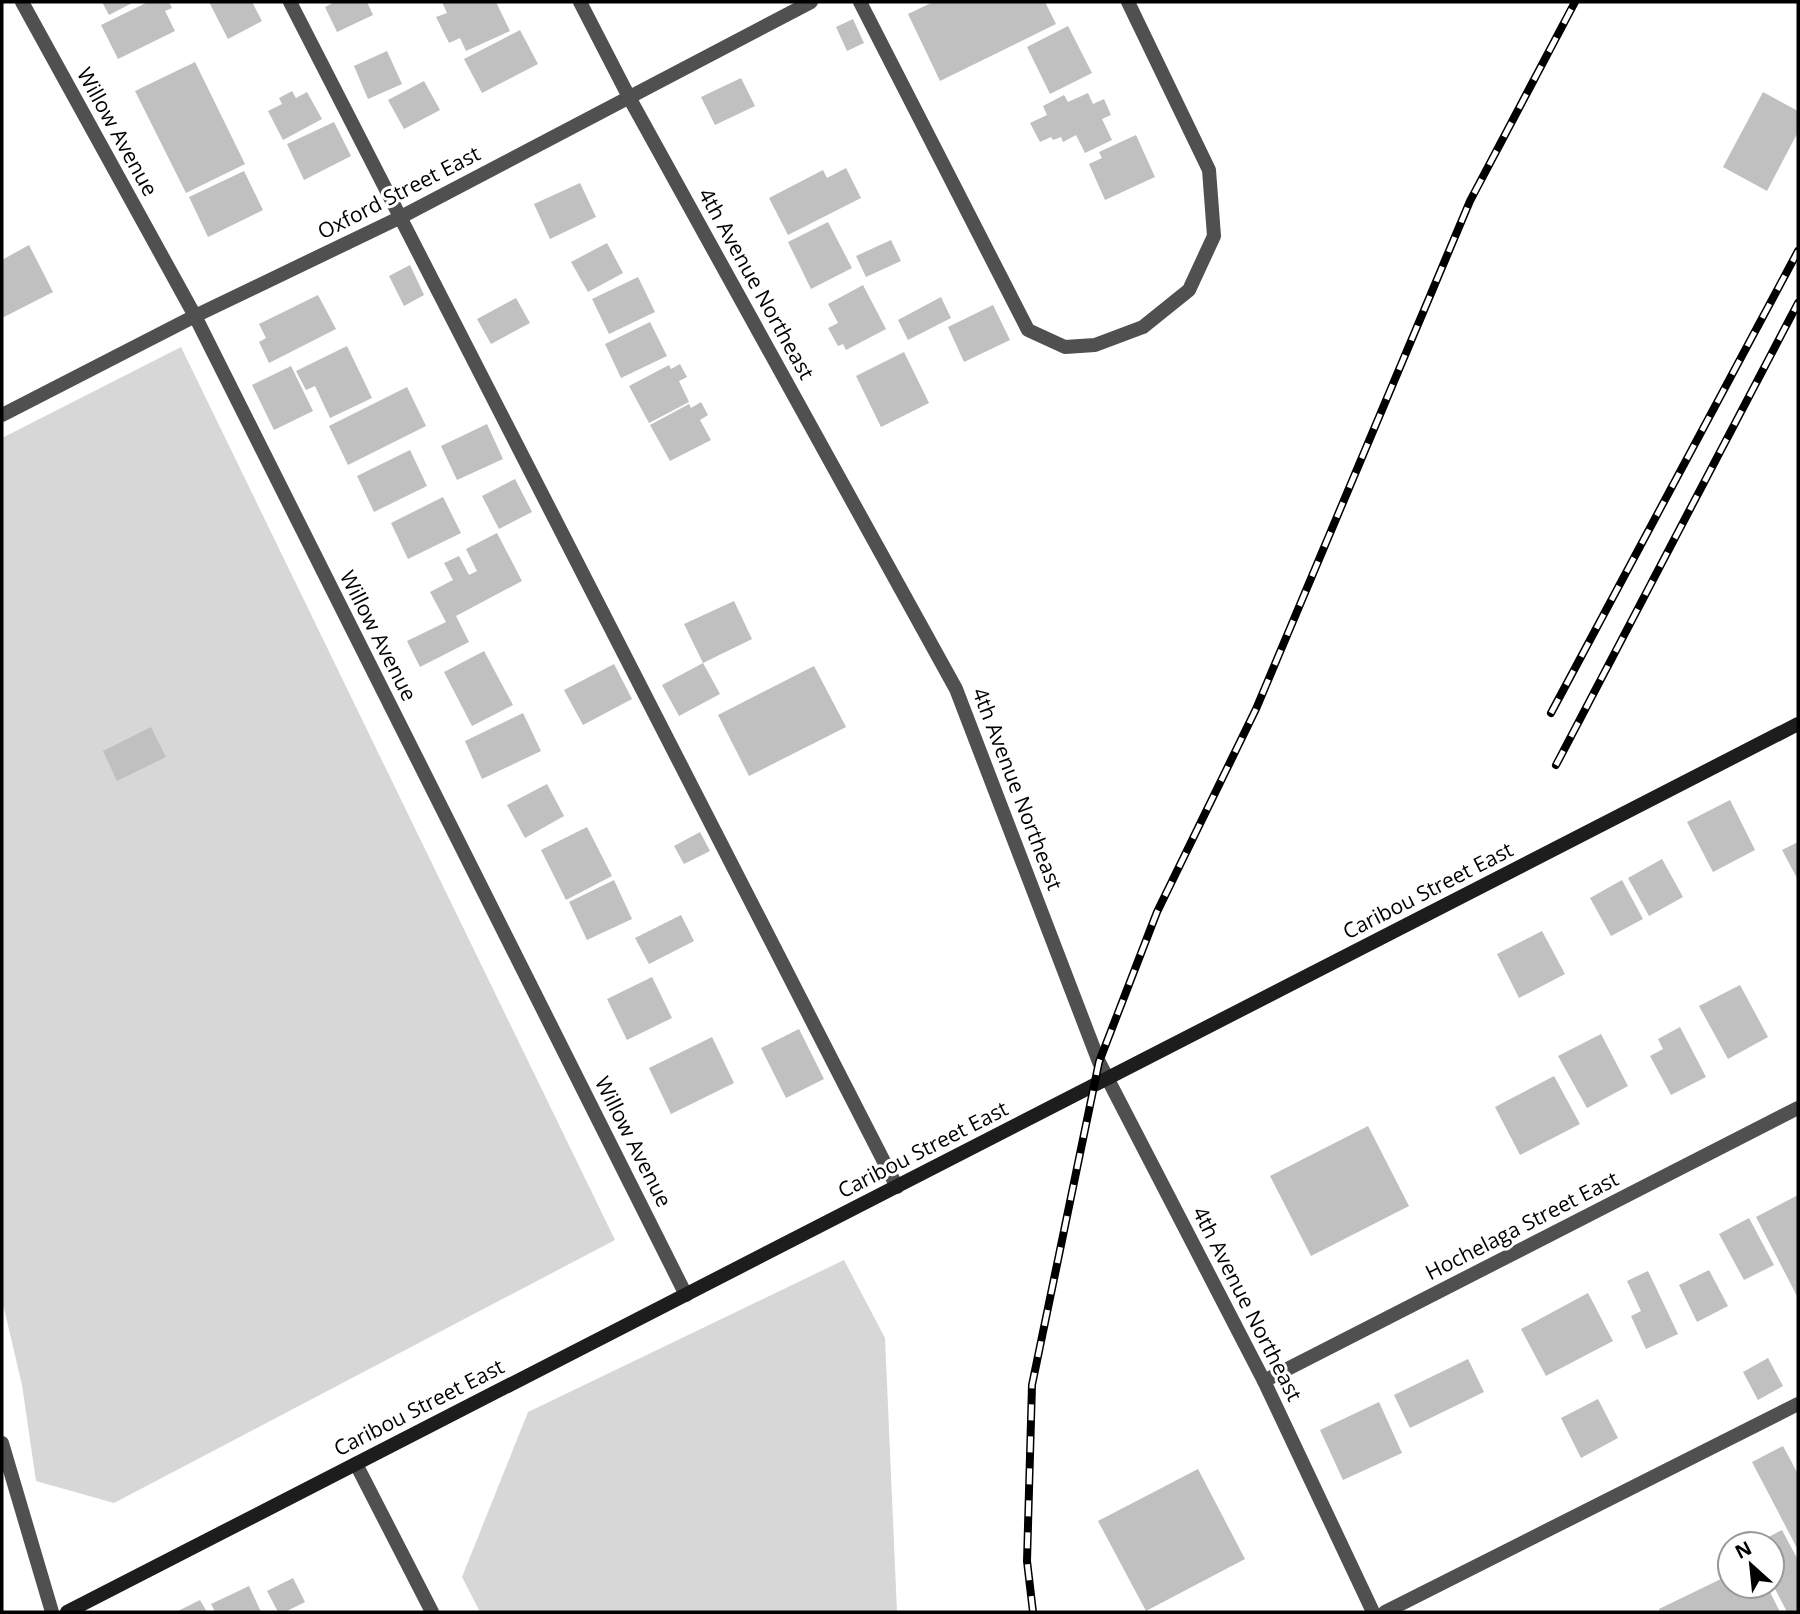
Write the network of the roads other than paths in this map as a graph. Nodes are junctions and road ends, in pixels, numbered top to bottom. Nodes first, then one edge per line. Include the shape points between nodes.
1 (22, 2) edge
2 (290, 2) edge
3 (580, 2) edge
4 (811, 2) edge
5 (860, 2) edge
6 (1128, 2) edge
7 (630, 99) junction
8 (399, 218) junction
9 (195, 316) junction
10 (2, 415) edge
11 (1798, 724) edge
12 (1108, 1079) junction
13 (1798, 1108) edge
14 (897, 1187) junction
15 (686, 1295) junction
16 (1264, 1381) junction
17 (1798, 1404) edge
18 (2, 1443) edge
19 (356, 1464) junction
20 (52, 1612) edge
21 (67, 1612) edge
22 (432, 1612) edge
23 (1373, 1612) edge
24 (1385, 1612) edge

1 - 9 street, Willow Avenue
2 - 8 street
3 - 7 street, 4th Avenue Northeast
4 - 7 street, Oxford Street East
5 - 6 street via 1028,330 1065,347 1095,345 1143,327 1189,290 1214,236 1209,170
7 - 8 street, Oxford Street East
7 - 12 street, 4th Avenue Northeast via 956,689
8 - 9 street, Oxford Street East
8 - 14 street
9 - 10 street, Oxford Street East
9 - 15 street, Willow Avenue
11 - 12 street, Caribou Street East
12 - 14 street, Caribou Street East
12 - 16 street, 4th Avenue Northeast
13 - 16 street, Hochelaga Street East
14 - 15 street, Caribou Street East
15 - 19 street, Caribou Street East
16 - 23 street, 4th Avenue Northeast
17 - 24 street
18 - 20 street
19 - 21 street, Caribou Street East
19 - 22 street

